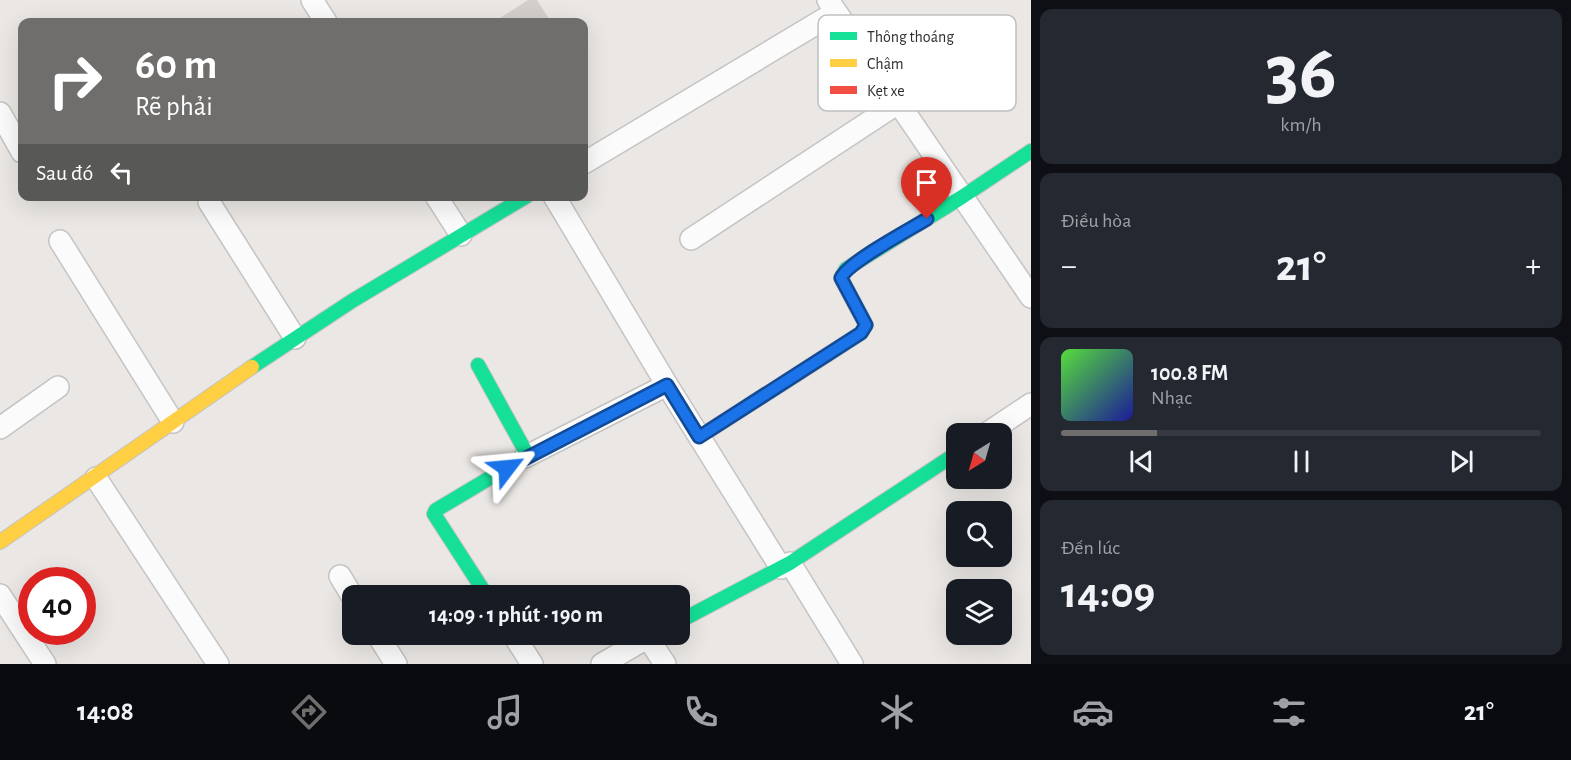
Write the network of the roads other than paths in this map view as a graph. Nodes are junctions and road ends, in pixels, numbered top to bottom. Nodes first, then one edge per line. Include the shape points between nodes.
1 (312, 0) edge
2 (832, 6) edge
3 (323, 18) edge
4 (886, 111) edge
5 (903, 111) edge
6 (0, 112) edge
7 (18, 145) edge
8 (1031, 151) edge
9 (588, 160) edge
10 (962, 197) junction
11 (439, 201) edge
12 (519, 201) edge
13 (557, 201) edge
14 (209, 202) dead end
15 (461, 236) junction
16 (691, 239) dead end
17 (60, 241) dead end
18 (1031, 297) edge
19 (295, 338) junction
20 (477, 365) dead end
21 (667, 385) junction
22 (58, 387) dead end
23 (1031, 404) edge
24 (173, 422) junction
25 (1002, 423) edge
26 (0, 428) edge
27 (699, 437) junction
28 (525, 457) junction
29 (946, 460) edge
30 (96, 478) junction
31 (0, 542) edge
32 (786, 566) junction
33 (340, 576) dead end
34 (345, 585) edge
35 (480, 585) edge
36 (0, 595) edge
37 (690, 616) edge
38 (384, 645) edge
39 (520, 645) edge
40 (635, 645) edge
41 (656, 645) edge
42 (45, 664) edge
43 (218, 664) edge
44 (396, 664) edge
45 (532, 664) edge
46 (602, 664) edge
47 (665, 664) edge
48 (852, 664) edge

1 - 3 street
2 - 9 street
4 - 16 street
5 - 10 street
6 - 7 street
8 - 10 street
10 - 18 street
10 - 27 street via 842,275 866,325 861,333
11 - 15 street
12 - 15 street
13 - 21 street
14 - 19 street
15 - 19 street
17 - 24 street
19 - 24 street
20 - 28 street via 526,450
21 - 27 street
21 - 28 street
22 - 26 street
23 - 25 street
24 - 30 street
27 - 32 street
28 - 35 street via 434,514
29 - 32 street
30 - 31 street
30 - 43 street
32 - 37 street
32 - 48 street
33 - 34 street
36 - 42 street
38 - 44 street
39 - 45 street
40 - 46 street
41 - 47 street

